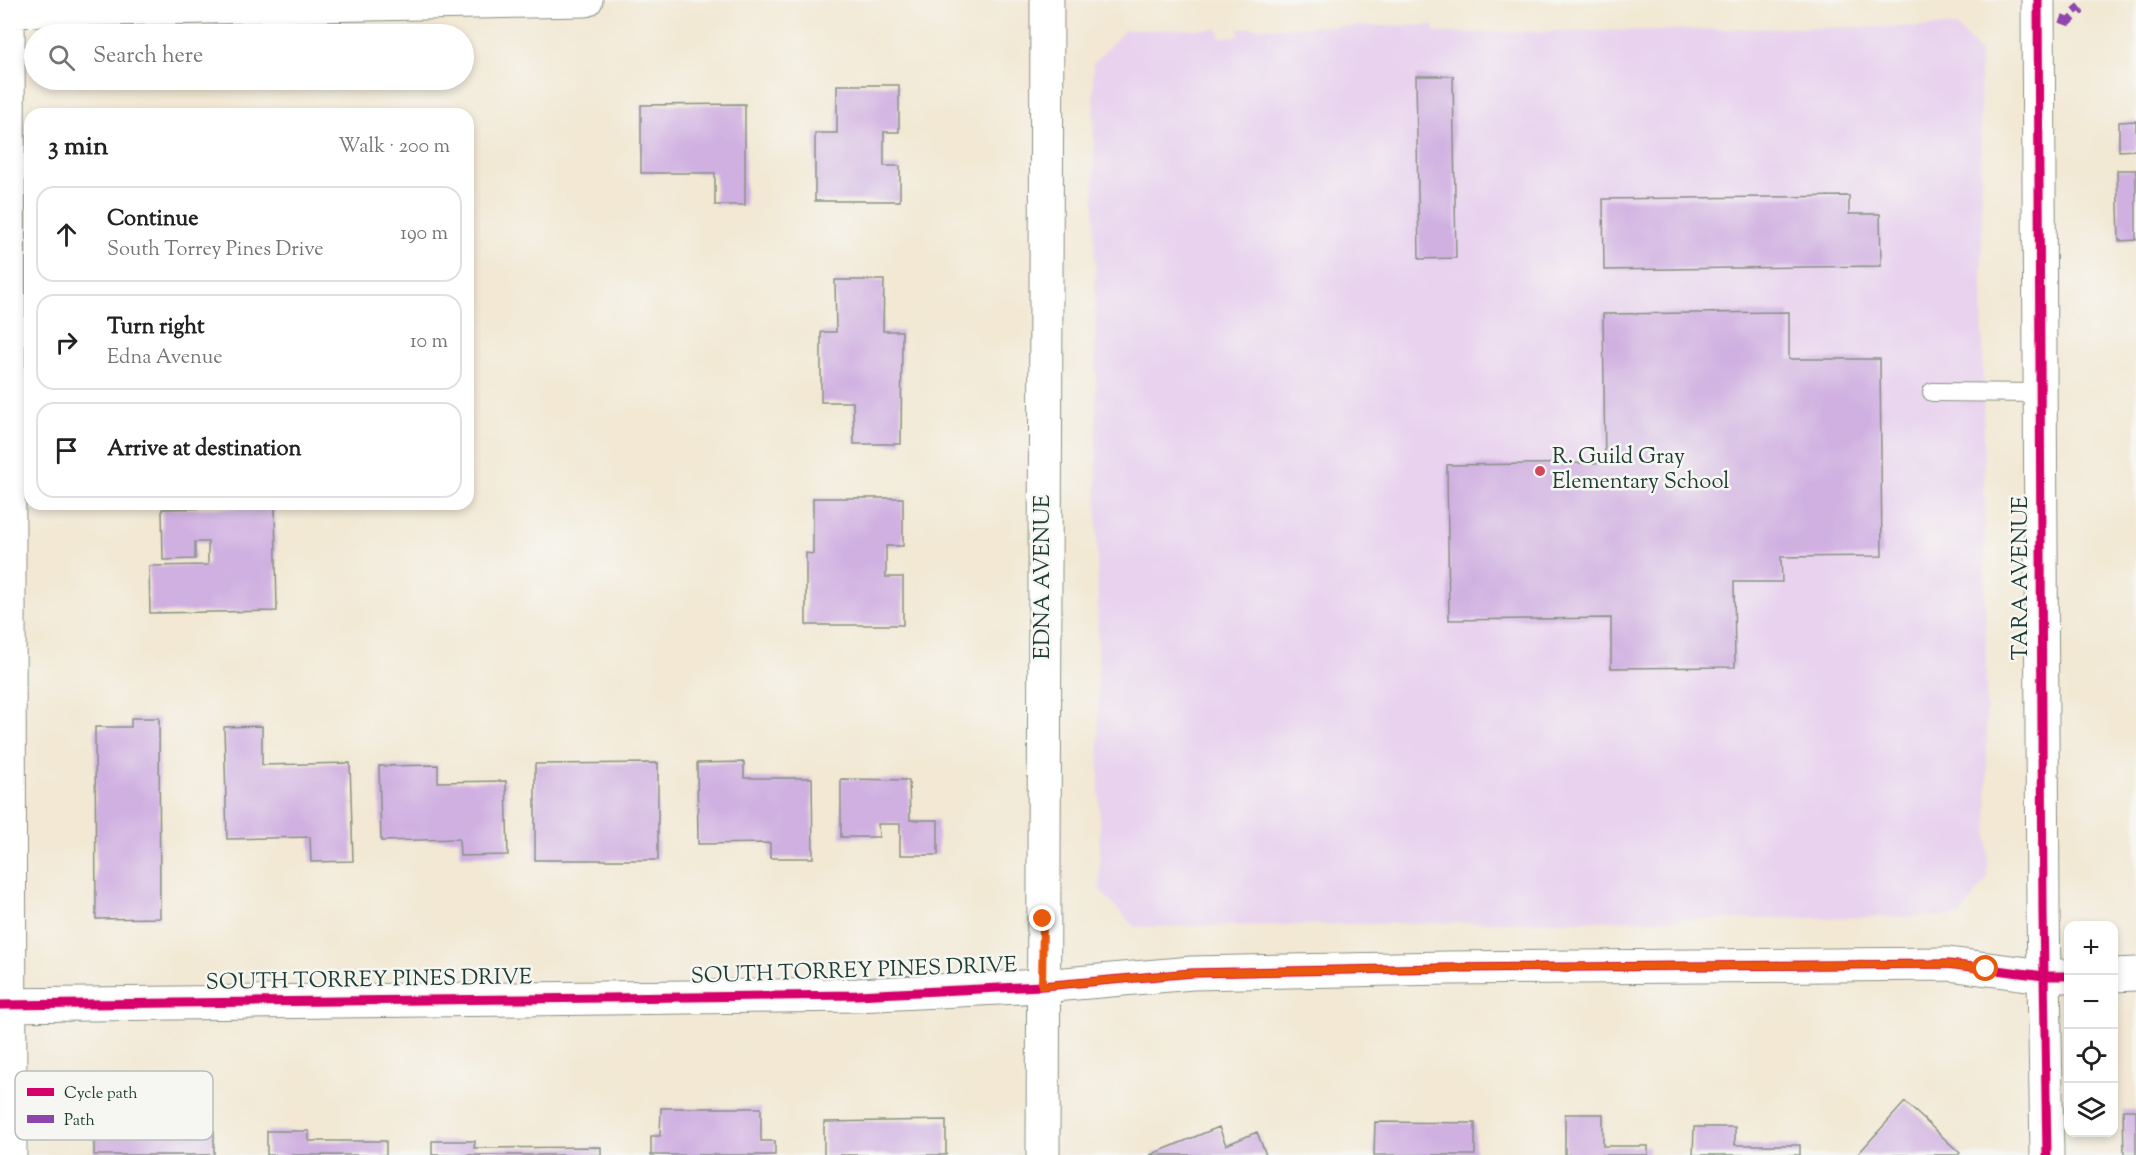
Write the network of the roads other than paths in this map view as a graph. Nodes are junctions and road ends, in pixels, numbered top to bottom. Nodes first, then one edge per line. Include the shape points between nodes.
1 (586, 0) edge
2 (1047, 0) edge
3 (2038, 0) edge
4 (6, 7) edge
5 (1932, 392) dead end
6 (2040, 393) junction
7 (2136, 974) edge
8 (2118, 975) edge
9 (2056, 976) edge
10 (1042, 986) junction
11 (5, 1004) edge
12 (10, 1155) edge
13 (1043, 1155) edge
14 (2047, 1155) edge

1 - 4 street
2 - 10 street, EDNA AVENUE
3 - 6 street, TARA AVENUE
4 - 11 street
5 - 6 lane
6 - 9 street, TARA AVENUE
7 - 8 street
9 - 10 street, SOUTH TORREY PINES DRIVE via 1948,964 1448,968 1192,973
9 - 14 street, TARA AVENUE
10 - 11 street, SOUTH TORREY PINES DRIVE via 857,995
10 - 13 street, EDNA AVENUE
11 - 12 street

